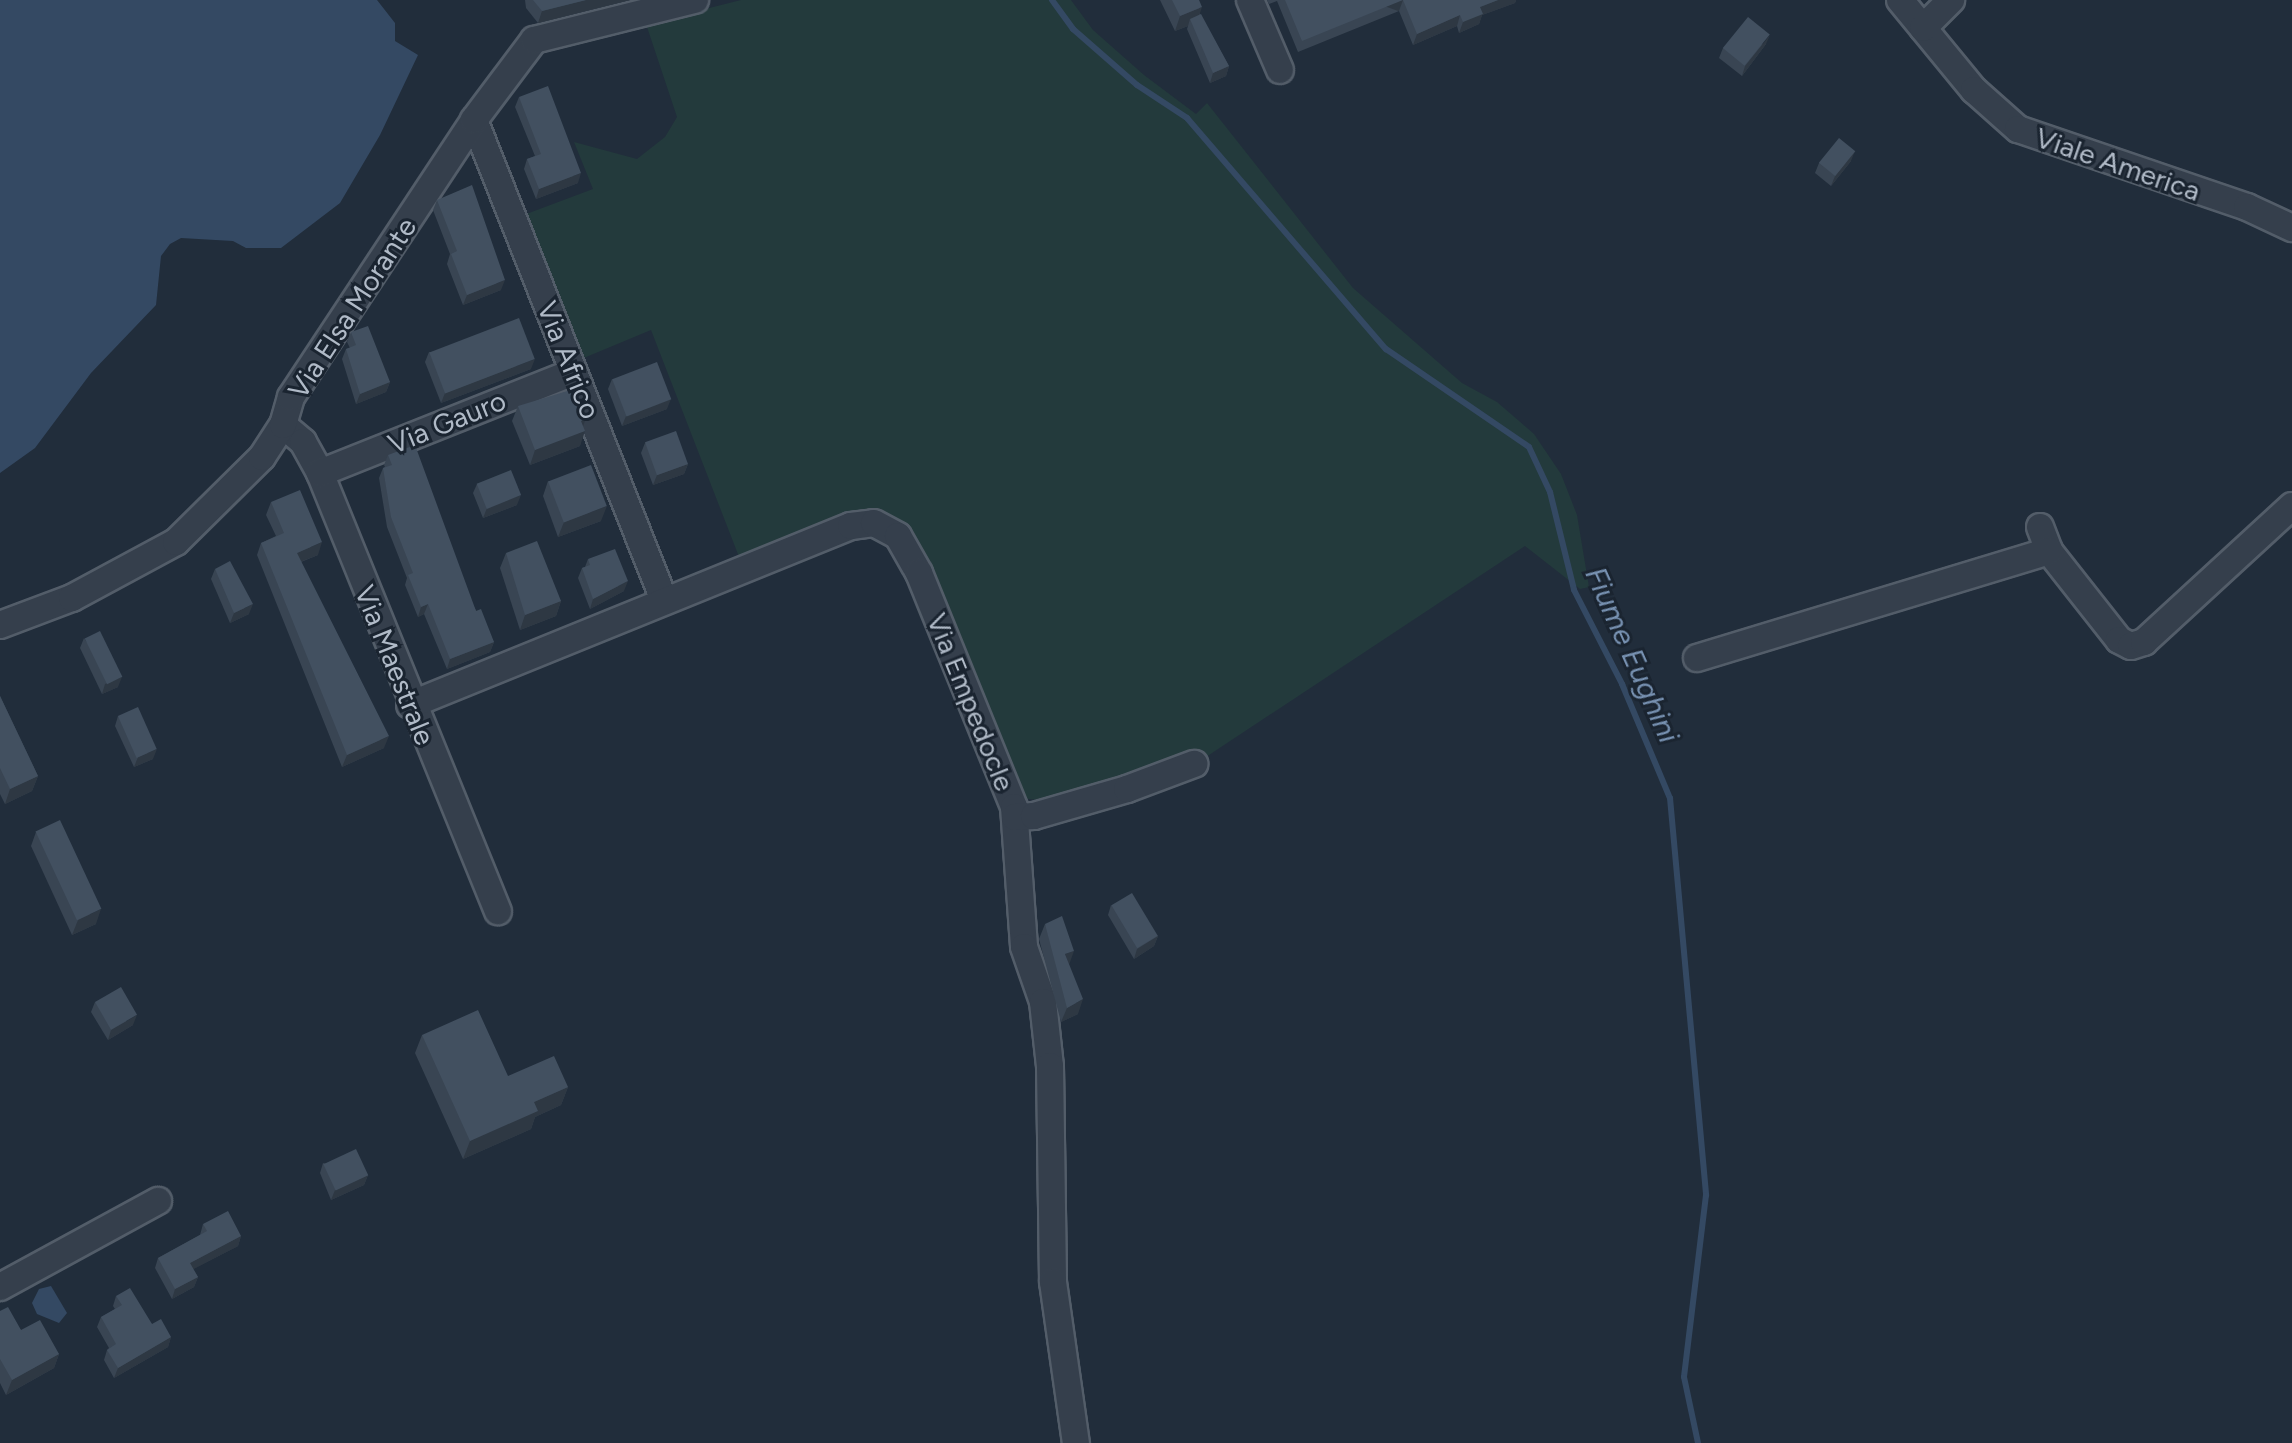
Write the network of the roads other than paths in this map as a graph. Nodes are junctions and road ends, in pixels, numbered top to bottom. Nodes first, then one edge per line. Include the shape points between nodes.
1 (695, 0) edge
2 (1250, 0) edge
3 (1900, 0) edge
4 (1951, 0) edge
5 (1923, 28) junction
6 (1280, 70) dead end
7 (474, 120) junction
8 (2292, 228) edge
9 (574, 372) junction
10 (283, 425) junction
11 (320, 473) junction
12 (2292, 506) edge
13 (664, 600) junction
14 (0, 625) edge
15 (1697, 658) dead end
16 (410, 705) junction
17 (1194, 764) dead end
18 (1015, 817) junction
19 (498, 911) dead end
20 (158, 1201) dead end
21 (0, 1287) edge
22 (1076, 1443) edge

1 - 7 street, Via Elsa Morante via 534,40
2 - 6 street
3 - 5 street, Viale America
4 - 5 street
5 - 8 street, Viale America via 1994,111 2018,129 2247,207
7 - 9 street, Via Africo
7 - 10 street, Via Elsa Morante via 291,397
9 - 11 street, Via Gauro
9 - 13 street, Via Africo
10 - 11 street, Via Maestrale via 303,442
10 - 14 street, Via Elsa Morante via 262,457 176,542 72,598
11 - 16 street, Via Maestrale
12 - 15 street via 2144,642 2131,646 2119,640 2044,539
13 - 16 street, Via Empedocle
13 - 18 street, Via Empedocle via 851,526 874,523 890,530 919,573 1007,781
16 - 19 street, Via Maestrale
17 - 18 street via 1127,789
18 - 22 street, Via Empedocle via 1024,947 1043,1002 1050,1066 1053,1282
20 - 21 street

